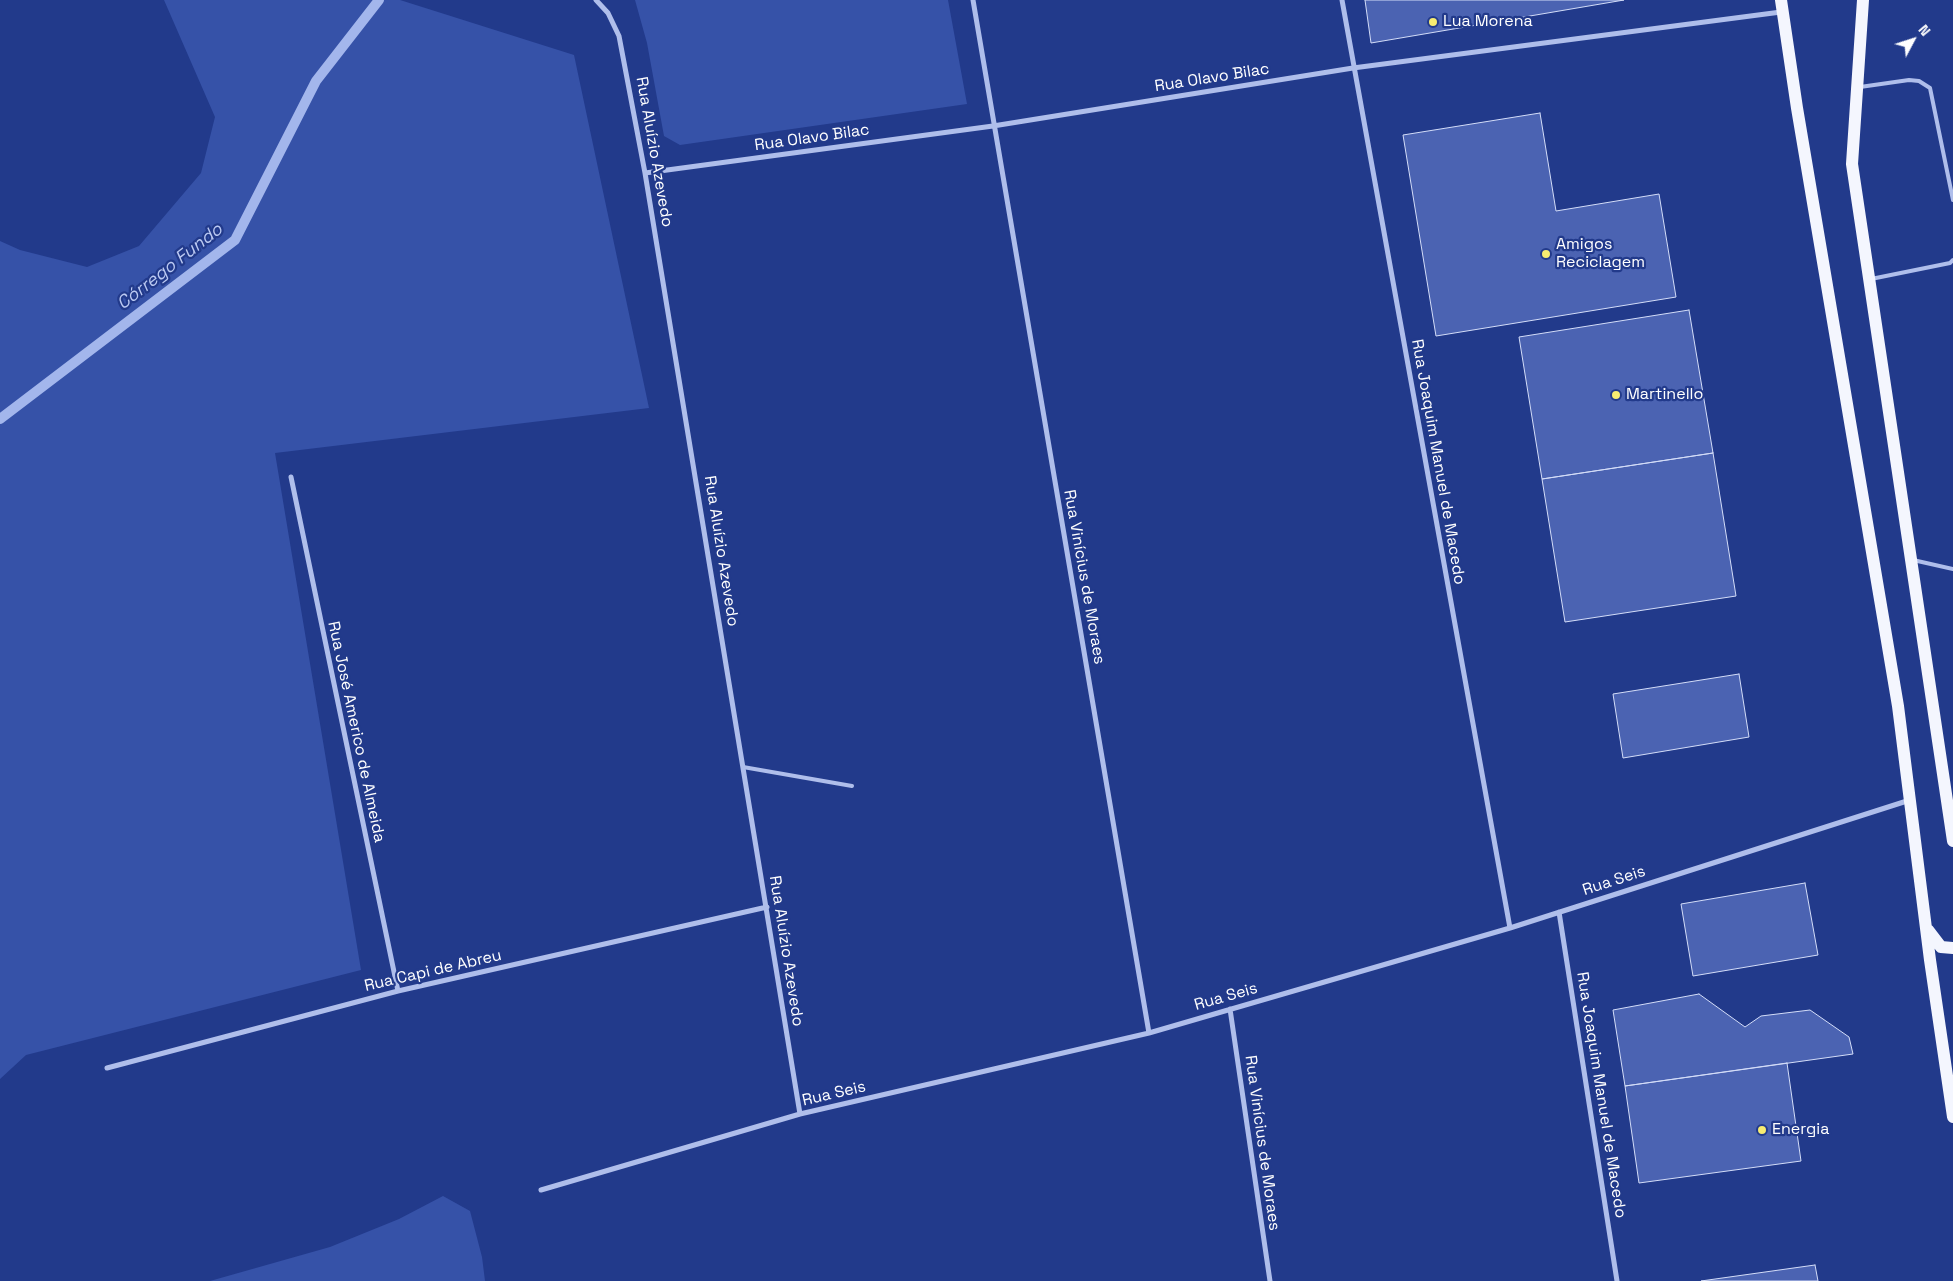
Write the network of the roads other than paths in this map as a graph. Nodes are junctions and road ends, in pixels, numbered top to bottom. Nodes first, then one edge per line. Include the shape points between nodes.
1 (596, 0) edge
2 (972, 0) edge
3 (1342, 0) edge
4 (1863, 0) edge
5 (1782, 6) edge
6 (1353, 68) junction
7 (1857, 88) junction
8 (993, 126) junction
9 (646, 173) junction
10 (1953, 200) edge
11 (1953, 260) edge
12 (1869, 279) junction
13 (290, 477) dead end
14 (1911, 560) junction
15 (1953, 569) edge
16 (743, 767) junction
17 (852, 786) dead end
18 (1910, 800) junction
19 (1953, 841) edge
20 (767, 907) junction
21 (1559, 912) junction
22 (1510, 928) junction
23 (1927, 928) junction
24 (1953, 948) edge
25 (398, 992) junction
26 (1230, 1009) junction
27 (1149, 1033) junction
28 (107, 1068) dead end
29 (800, 1114) junction
30 (1953, 1117) edge
31 (541, 1190) dead end
32 (1270, 1281) edge
33 (1617, 1281) edge

1 - 9 street, Rua Aluízio Azevedo via 608,13 619,36
2 - 8 street, Rua Vinícius de Moraes
3 - 6 street, Rua Joaquim Manuel de Macedo
4 - 7 main road
5 - 6 street, Rua Olavo Bilac
5 - 18 main road via 1898,706
6 - 8 street, Rua Olavo Bilac
6 - 22 street, Rua Joaquim Manuel de Macedo
7 - 10 lane via 1909,80 1919,81 1930,88
7 - 12 main road via 1852,164
8 - 9 street, Rua Olavo Bilac
8 - 27 street, Rua Vinícius de Moraes
9 - 16 street, Rua Aluízio Azevedo
11 - 12 lane
12 - 14 main road
13 - 25 street, Rua José Americo de Almeida
14 - 15 lane
14 - 19 main road
16 - 17 lane
16 - 20 street, Rua Aluízio Azevedo
18 - 21 street, Rua Seis
18 - 23 main road
20 - 25 street, Rua Capi de Abreu
20 - 29 street, Rua Aluízio Azevedo
21 - 22 street, Rua Seis
21 - 33 street, Rua Joaquim Manuel de Macedo
22 - 26 street, Rua Seis
23 - 24 main road via 1938,944
23 - 30 main road
25 - 28 street, Rua Capi de Abreu
26 - 27 street, Rua Seis
26 - 32 street, Rua Vinícius de Moraes
27 - 29 street, Rua Seis
29 - 31 street, Rua Seis

